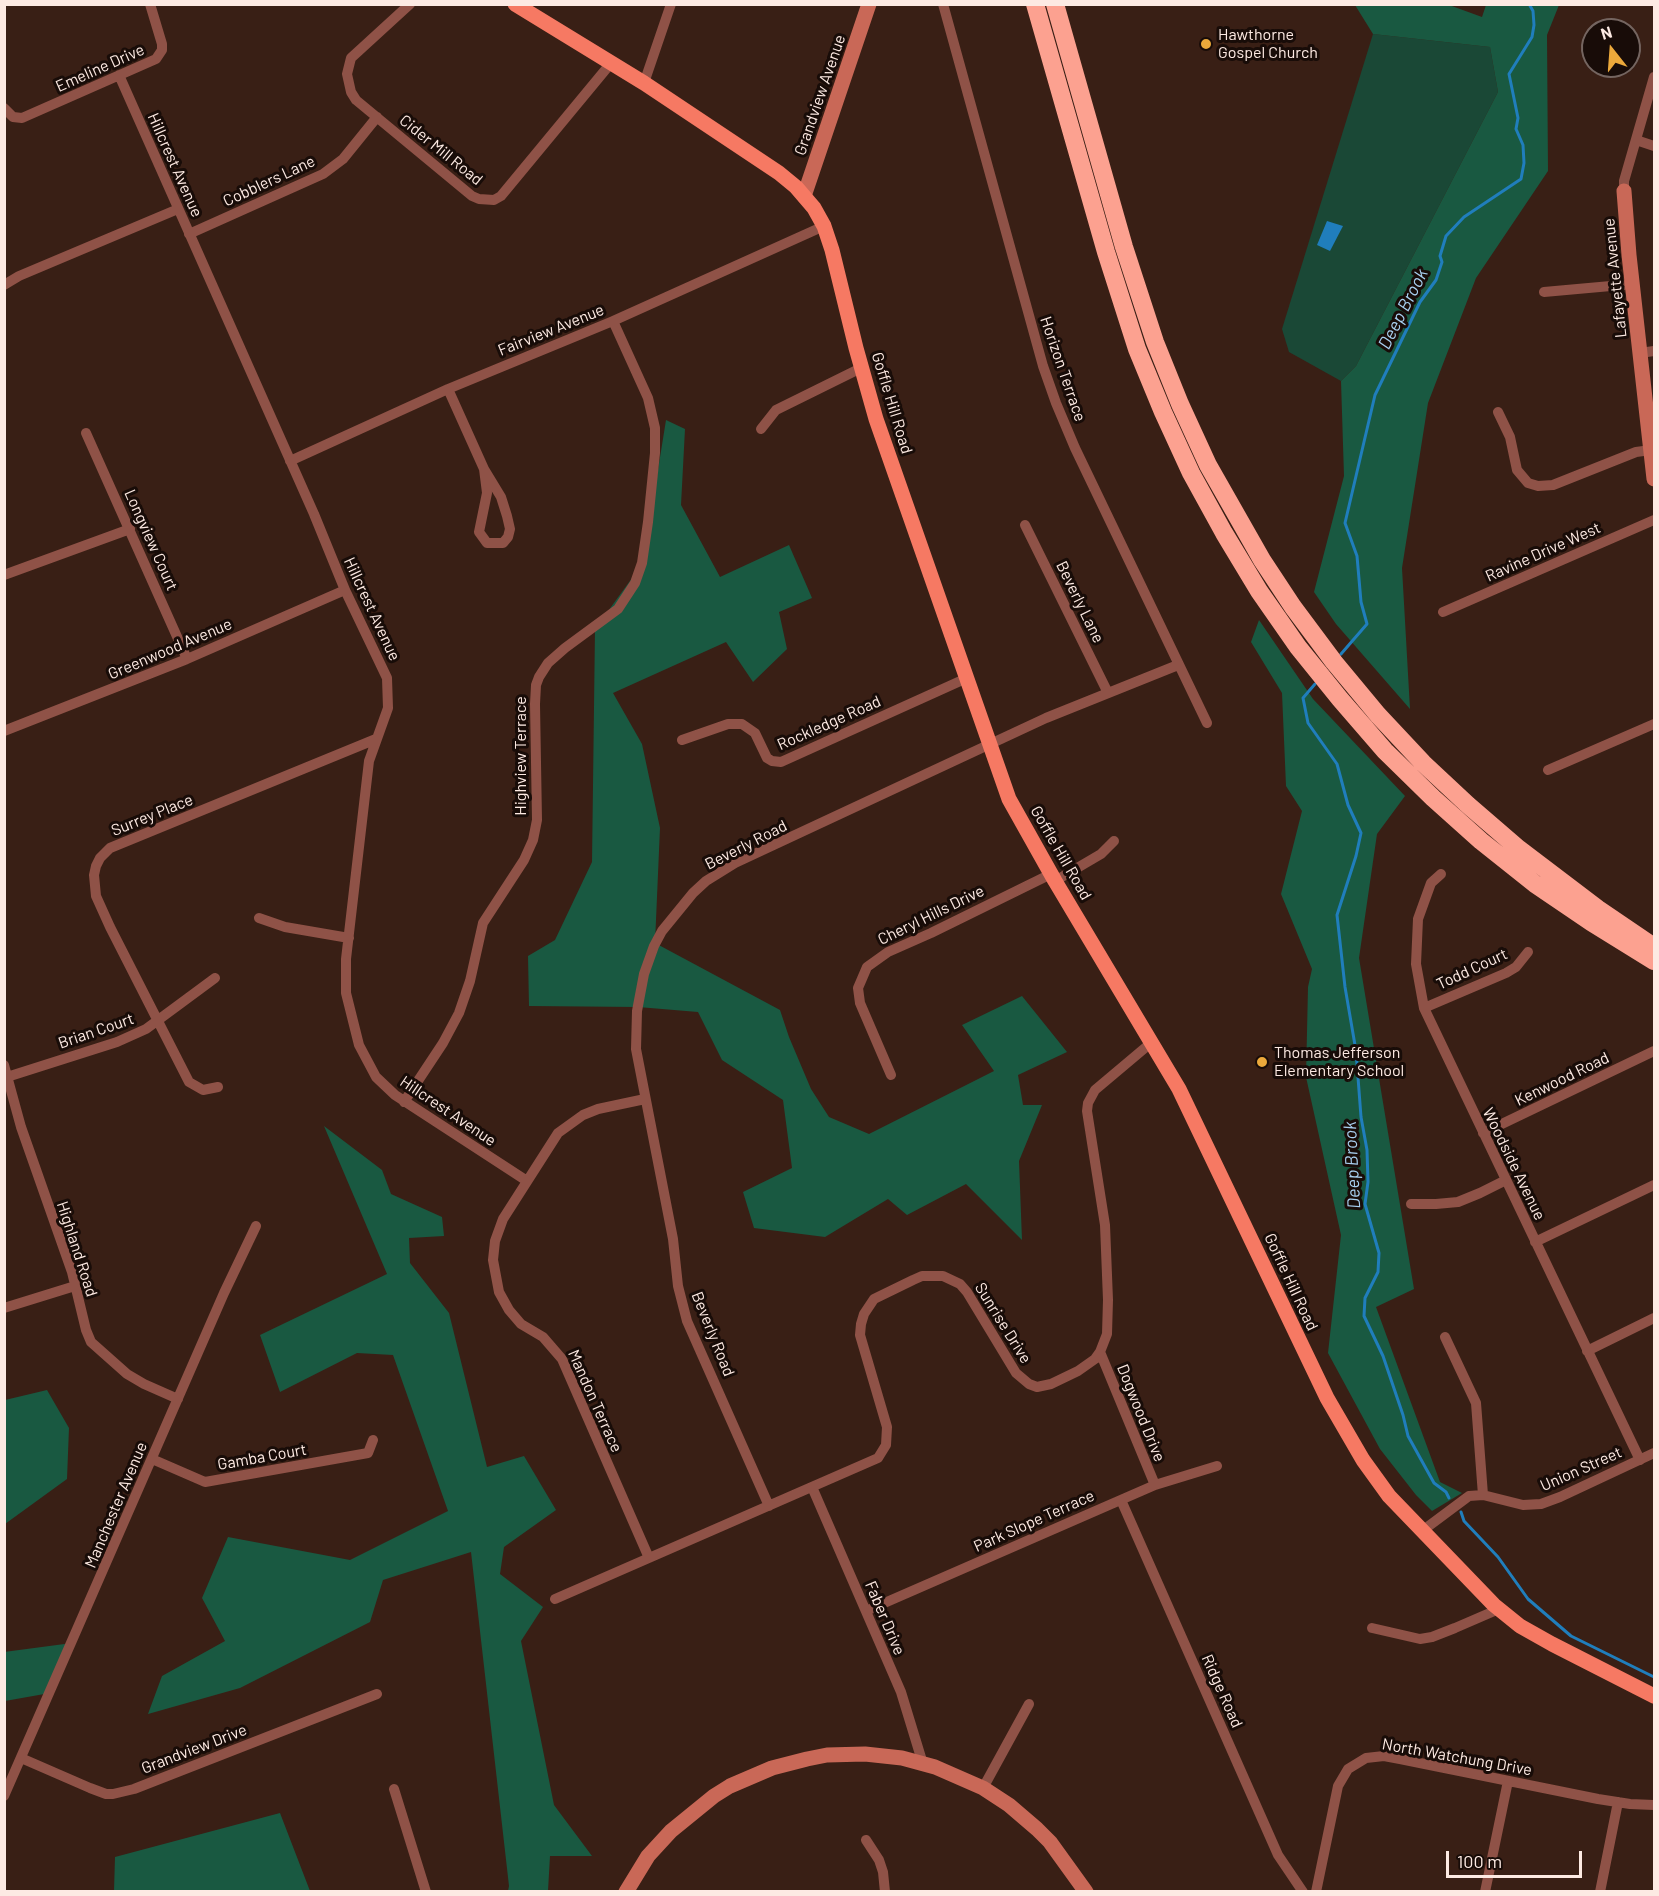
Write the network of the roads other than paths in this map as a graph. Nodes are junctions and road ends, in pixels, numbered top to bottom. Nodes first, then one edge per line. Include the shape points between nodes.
1 (150, 4) edge
2 (410, 4) edge
3 (515, 4) edge
4 (671, 4) edge
5 (869, 4) edge
6 (943, 4) edge
7 (1035, 4) edge
8 (1055, 4) edge
9 (611, 63) junction
10 (119, 75) junction
11 (1654, 77) edge
12 (644, 83) junction
13 (4, 108) edge
14 (377, 117) junction
15 (1636, 140) junction
16 (1654, 146) edge
17 (1624, 191) joint
18 (804, 196) junction
19 (178, 209) junction
20 (824, 226) junction
21 (189, 234) junction
22 (1633, 284) junction
23 (4, 285) edge
24 (1544, 292) dead end
25 (613, 321) junction
26 (1647, 352) edge
27 (861, 368) junction
28 (448, 389) junction
29 (1498, 412) dead end
30 (761, 429) dead end
31 (86, 433) dead end
32 (1651, 450) junction
33 (290, 461) junction
34 (484, 469) junction
35 (1654, 479) edge
36 (1654, 520) edge
37 (1025, 525) dead end
38 (130, 529) junction
39 (4, 575) edge
40 (345, 590) junction
41 (1443, 612) dead end
42 (187, 659) junction
43 (1178, 665) junction
44 (967, 678) junction
45 (1108, 693) junction
46 (1207, 723) dead end
47 (1654, 724) edge
48 (4, 731) edge
49 (376, 739) junction
50 (682, 740) dead end
51 (990, 744) junction
52 (1548, 770) dead end
53 (1114, 841) dead end
54 (1441, 874) dead end
55 (1053, 878) junction
56 (259, 918) dead end
57 (349, 938) junction
58 (1654, 947) edge
59 (1528, 952) dead end
60 (1654, 961) edge
61 (215, 978) dead end
62 (1424, 1008) junction
63 (157, 1020) junction
64 (1152, 1042) junction
65 (1654, 1051) edge
66 (4, 1065) edge
67 (891, 1076) dead end
68 (8, 1077) junction
69 (218, 1087) dead end
70 (645, 1099) junction
71 (404, 1102) junction
72 (1483, 1133) junction
73 (1506, 1180) junction
74 (526, 1181) junction
75 (1654, 1185) edge
76 (1411, 1204) dead end
77 (256, 1226) dead end
78 (1535, 1242) junction
79 (75, 1286) junction
80 (4, 1308) edge
81 (1654, 1318) edge
82 (1445, 1337) dead end
83 (1587, 1351) junction
84 (1100, 1352) junction
85 (178, 1399) junction
86 (373, 1440) dead end
87 (1654, 1453) edge
88 (152, 1459) junction
89 (1640, 1460) junction
90 (1217, 1466) dead end
91 (1155, 1485) junction
92 (812, 1487) junction
93 (1483, 1495) junction
94 (1121, 1500) junction
95 (769, 1506) junction
96 (1422, 1532) junction
97 (649, 1558) junction
98 (555, 1599) dead end
99 (1499, 1609) junction
100 (866, 1611) junction
101 (1371, 1628) dead end
102 (377, 1694) dead end
103 (1654, 1696) edge
104 (1029, 1704) dead end
105 (21, 1758) junction
106 (923, 1764) junction
107 (1508, 1781) junction
108 (983, 1788) junction
109 (394, 1789) dead end
110 (4, 1796) edge
111 (1618, 1802) junction
112 (1654, 1804) edge
113 (866, 1840) dead end
114 (630, 1890) edge
115 (426, 1892) edge
116 (885, 1892) edge
117 (1086, 1892) edge
118 (1303, 1892) edge
119 (1316, 1892) edge
120 (1485, 1892) edge
121 (1600, 1892) edge

1 - 10 street, Emeline Drive via 162,44 160,55
2 - 14 street, Cider Mill Road via 354,54 348,66 351,92
3 - 9 main road, Goffle Hill Road
4 - 12 street
5 - 18 street, Grandview Avenue
6 - 43 street, Horizon Terrace via 1056,403
7 - 60 highway via 1137,349 1191,473 1259,591 1340,699 1432,798 1535,884
8 - 58 highway via 1127,258 1155,342 1203,455 1269,570 1334,662 1423,763 1527,856
9 - 12 main road, Goffle Hill Road
9 - 14 street, Cider Mill Road via 505,192 494,200 472,196
10 - 13 street, Emeline Drive via 22,118 13,117
10 - 19 street, Hillcrest Avenue
11 - 15 street, Lafayette Avenue
12 - 18 main road, Goffle Hill Road via 779,172
14 - 21 street, Cobblers Lane via 343,159 322,174
15 - 16 street
15 - 17 street, Lafayette Avenue
17 - 22 street, Lafayette Avenue
18 - 20 main road, Goffle Hill Road
19 - 21 street, Hillcrest Avenue
19 - 23 street
20 - 25 street, Fairview Avenue
20 - 27 main road, Goffle Hill Road
21 - 33 street, Hillcrest Avenue
22 - 24 street
22 - 26 street, Lafayette Avenue
25 - 28 street, Fairview Avenue
25 - 71 street, Highview Terrace via 648,398 655,428 642,563 635,583 618,609 557,655 539,677 535,704 537,820 533,840 483,923 459,1013
26 - 32 street, Lafayette Avenue
27 - 30 street via 776,410
27 - 44 main road, Goffle Hill Road
28 - 33 street, Fairview Avenue
28 - 34 street
29 - 32 street via 1510,437 1517,470 1528,483 1538,486 1553,486 1636,452
31 - 38 street, Longview Court
32 - 35 street, Lafayette Avenue
33 - 40 street, Hillcrest Avenue
34 - 34 street via 487,493 479,532 487,543 503,543 510,529 507,516 501,496
36 - 41 street, Ravine Drive West
37 - 45 street, Beverly Lane
38 - 39 street
38 - 42 street, Longview Court
40 - 42 street, Greenwood Avenue
40 - 49 street, Hillcrest Avenue via 387,678 388,708
42 - 48 street, Greenwood Avenue
43 - 45 street, Beverly Road
43 - 46 street, Horizon Terrace
44 - 50 street, Rockledge Road via 781,762 767,758 755,734 742,724 728,724
44 - 51 main road, Goffle Hill Road
45 - 51 street, Beverly Road
47 - 52 street
49 - 57 street, Hillcrest Avenue via 369,761
49 - 63 street, Surrey Place via 110,848 100,858 94,875 96,896
51 - 55 main road, Goffle Hill Road via 1009,799
51 - 70 street, Beverly Road via 735,863 693,893 662,931 644,974 636,1029
53 - 55 street, Cheryl Hills Drive via 1101,854
54 - 62 street, Woodside Avenue via 1431,883 1418,919 1416,964
55 - 64 main road, Goffle Hill Road
55 - 67 street, Cheryl Hills Drive via 888,952 867,967 858,988 860,1003
56 - 57 street via 285,927
57 - 71 street, Hillcrest Avenue via 344,981 359,1045 376,1077
59 - 62 street, Todd Court via 1506,973
61 - 63 street, Brian Court
62 - 72 street, Woodside Avenue
63 - 68 street, Brian Court via 117,1042
63 - 69 street, Surrey Place via 189,1082 203,1089
64 - 84 street via 1095,1090 1088,1103 1105,1236 1107,1334
64 - 96 main road, Goffle Hill Road via 1179,1089 1327,1398 1380,1485
65 - 72 street, Kenwood Road
66 - 68 street, Highland Road
68 - 79 street, Highland Road
70 - 74 street, Mandon Terrace via 598,1108 566,1126
70 - 95 street, Beverly Road via 687,1320
71 - 74 street, Hillcrest Avenue
72 - 73 street, Woodside Avenue
73 - 76 street via 1458,1202
73 - 78 street, Woodside Avenue
74 - 97 street, Mandon Terrace via 495,1241 493,1260 498,1286 514,1317 543,1337 562,1359
75 - 78 street
77 - 85 street, Manchester Avenue
78 - 83 street, Woodside Avenue
79 - 80 street
79 - 85 street, Highland Road via 86,1330 97,1349 127,1374
81 - 83 street
82 - 93 street via 1476,1403
83 - 89 street, Woodside Avenue
84 - 91 street, Dogwood Drive
84 - 92 street, Sunrise Drive via 1078,1371 1036,1387 1016,1373 967,1292 952,1279 922,1276 882,1294 864,1314 860,1335 887,1427 886,1445 872,1462
85 - 88 street, Manchester Avenue
86 - 88 street, Gamba Court via 368,1453 205,1482
87 - 89 street, Union Street
88 - 105 street, Manchester Avenue
89 - 93 street, Union Street via 1541,1504
90 - 91 street, Park Slope Terrace
91 - 94 street, Park Slope Terrace
92 - 95 street, Sunrise Drive
92 - 100 street, Faber Drive
93 - 96 street via 1462,1500
94 - 100 street, Park Slope Terrace
94 - 118 street, Ridge Road via 1278,1856
95 - 97 street, Sunrise Drive
96 - 99 main road, Goffle Hill Road
97 - 98 street, Sunrise Drive
99 - 101 street via 1419,1639
99 - 103 main road, Goffle Hill Road via 1552,1644
100 - 106 street, Faber Drive via 901,1692
102 - 105 street, Grandview Drive via 113,1794
104 - 108 street
105 - 110 street, Manchester Avenue
106 - 108 street
106 - 114 street via 865,1754 827,1755 758,1774 714,1796 684,1818 648,1856
107 - 111 street, North Watchung Drive
107 - 119 street, North Watchung Drive via 1384,1756 1356,1762 1338,1786
107 - 120 street
108 - 117 street via 1023,1816 1050,1842
109 - 115 street
111 - 112 street, North Watchung Drive
111 - 121 street
113 - 116 street via 879,1860

